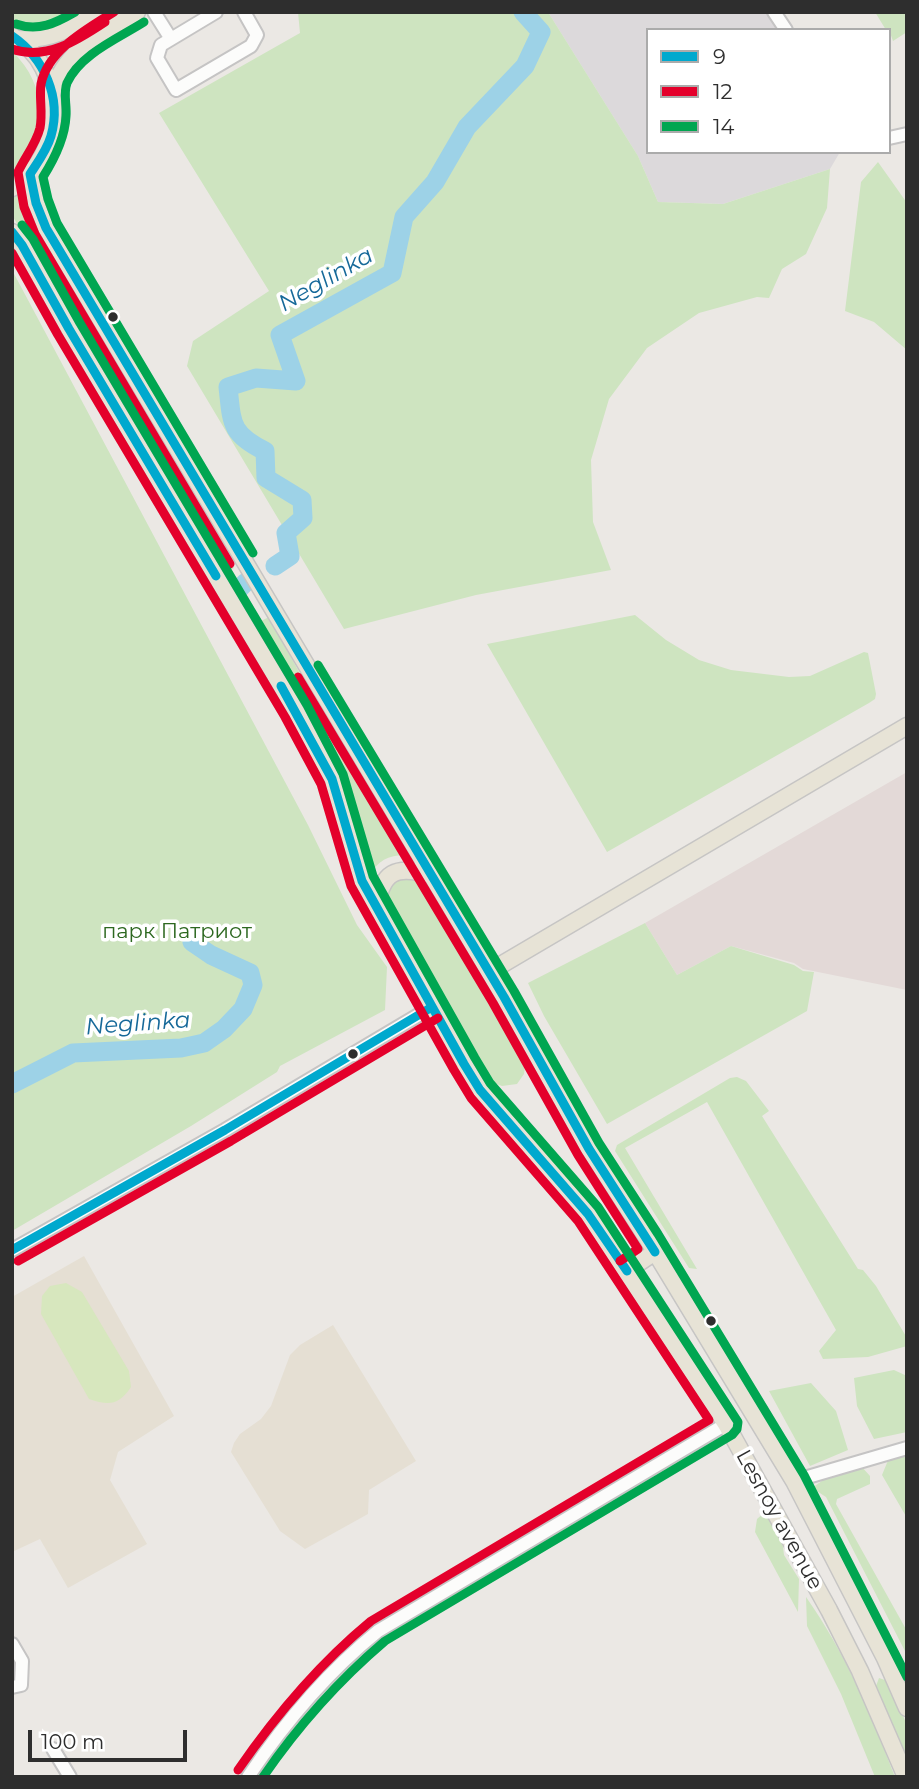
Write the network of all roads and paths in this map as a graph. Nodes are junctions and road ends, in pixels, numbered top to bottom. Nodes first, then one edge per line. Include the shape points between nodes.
1 (99, 12) edge
2 (137, 12) edge
3 (154, 12) edge
4 (216, 12) edge
5 (244, 12) edge
6 (774, 12) edge
7 (785, 28) edge
8 (15, 37) edge
9 (171, 39) junction
10 (52, 94) junction
11 (30, 174) junction
12 (12, 188) edge
13 (12, 232) edge
14 (907, 726) edge
15 (431, 875) junction
16 (376, 909) junction
17 (489, 972) junction
18 (432, 1007) junction
19 (12, 1250) edge
20 (655, 1252) junction
21 (627, 1271) junction
22 (726, 1424) junction
23 (907, 1448) edge
24 (794, 1481) junction
25 (12, 1644) edge
26 (885, 1658) junction
27 (860, 1671) junction
28 (17, 1686) edge
29 (907, 1708) edge
30 (53, 1749) dead end
31 (70, 1777) edge
32 (247, 1777) edge
33 (906, 1777) edge

1 - 8 main road via 63,33 32,40
2 - 10 main road via 73,56 56,77
3 - 9 street
4 - 9 street
5 - 9 street via 257,35 251,46 176,90 157,58 160,45
6 - 7 street
8 - 10 main road via 34,54
10 - 11 main road via 51,134
11 - 12 main road
11 - 15 main road, Lesnoy avenue via 46,228
13 - 16 main road, Lesnoy avenue via 322,758 362,881
14 - 17 main road
15 - 16 main road via 408,871 391,875 379,889
15 - 17 main road, Lesnoy avenue
16 - 18 main road, Lesnoy avenue
17 - 20 main road, Lesnoy avenue via 589,1149
18 - 19 street
18 - 21 main road, Lesnoy avenue via 480,1090 588,1214
20 - 21 main road
20 - 24 main road, Lesnoy avenue
21 - 22 main road, Lesnoy avenue
22 - 27 main road, Lesnoy avenue
22 - 32 street via 378,1631 310,1695
23 - 24 street
24 - 26 main road, Lesnoy avenue
25 - 28 street via 22,1661
26 - 27 main road
26 - 29 main road, Lesnoy avenue
27 - 33 main road, Lesnoy avenue
30 - 31 street

